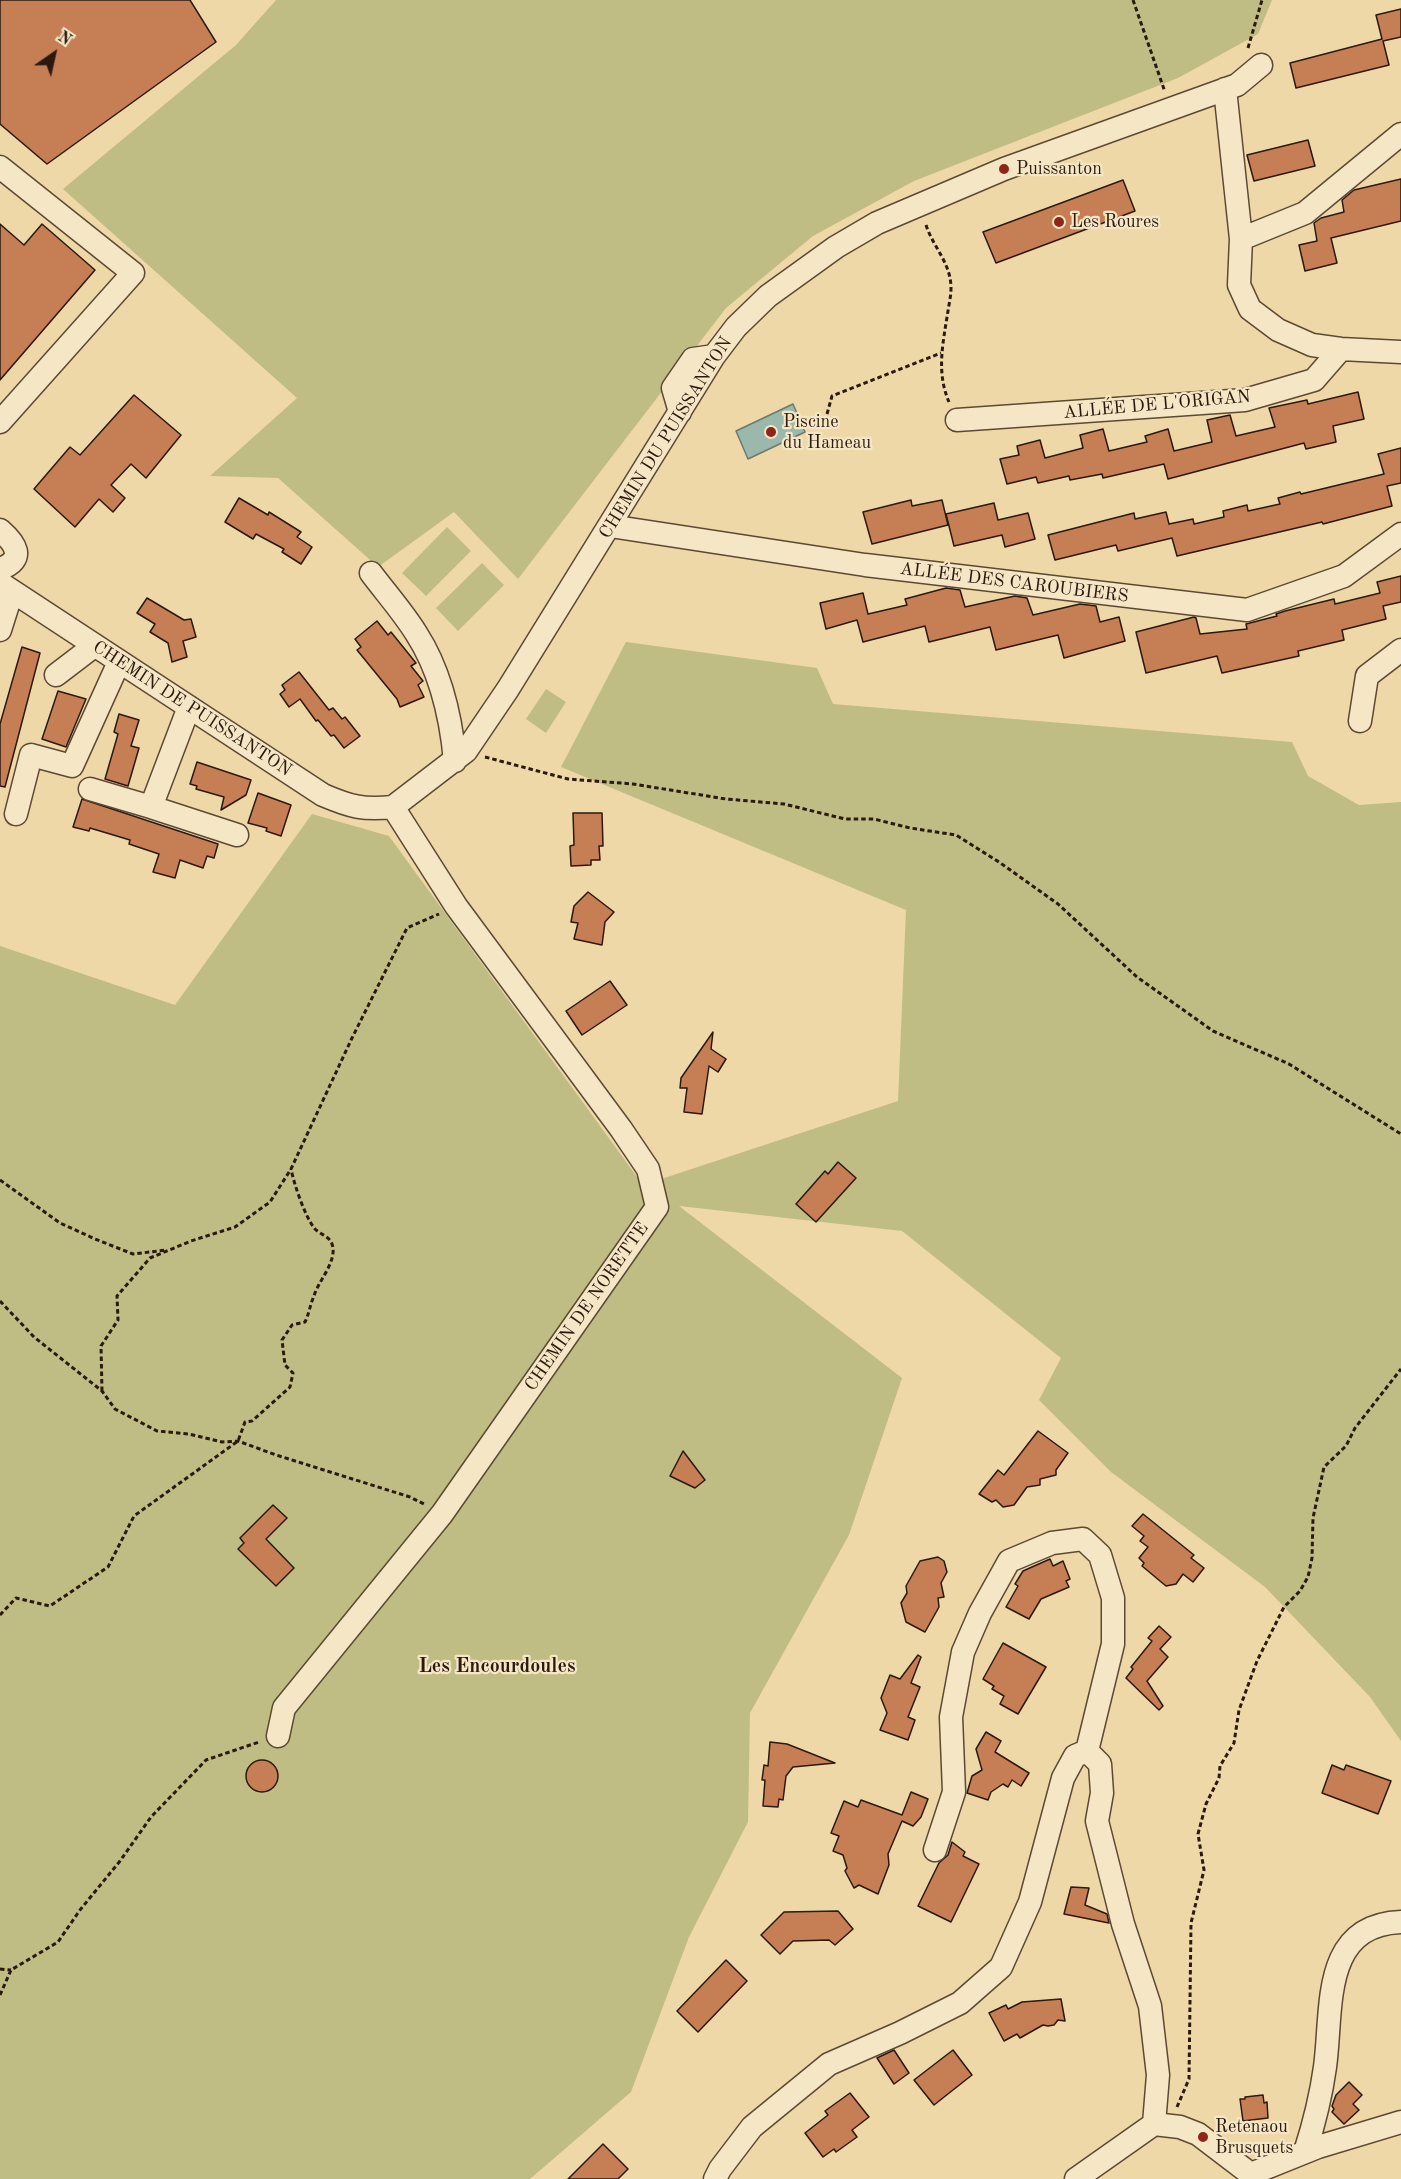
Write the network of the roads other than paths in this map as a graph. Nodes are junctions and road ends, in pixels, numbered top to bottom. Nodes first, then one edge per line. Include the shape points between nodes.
1 (1254, 59) road end
2 (1225, 89) junction
3 (1401, 134) edge
4 (0, 167) edge
5 (1241, 239) junction
6 (1341, 349) junction
7 (1401, 352) edge
8 (957, 420) road end
9 (0, 422) edge
10 (610, 526) junction
11 (0, 530) edge
12 (1401, 534) edge
13 (0, 569) edge
14 (371, 573) dead end
15 (4, 590) edge
16 (0, 630) edge
17 (94, 646) junction
18 (1401, 651) edge
19 (119, 662) junction
20 (56, 675) dead end
21 (189, 707) junction
22 (1360, 721) dead end
23 (460, 756) junction
24 (90, 789) dead end
25 (151, 807) junction
26 (393, 807) junction
27 (16, 814) dead end
28 (237, 835) dead end
29 (278, 1736) road end
30 (1087, 1750) junction
31 (935, 1850) dead end
32 (1401, 1922) edge
33 (1401, 2122) edge
34 (1154, 2124) junction
35 (1305, 2152) junction
36 (1254, 2177) edge
37 (715, 2179) edge
38 (1076, 2179) edge

1 - 2 street, CHEMIN DU PUISSANTON via 1237,85
2 - 5 street
2 - 10 street, CHEMIN DU PUISSANTON via 1004,169 877,223 836,247 768,296 736,327 714,356
3 - 5 street via 1305,213
4 - 9 street via 133,273
5 - 6 street via 1239,285 1250,309 1278,330 1312,345
6 - 7 street
6 - 8 street, ALLÉE DE L'ORIGAN via 1314,380 1245,400
10 - 12 street, ALLÉE DES CAROUBIERS via 865,565 1247,610 1344,576
10 - 23 street, CHEMIN DU PUISSANTON via 508,689
11 - 13 street via 17,549 12,561
14 - 23 street via 416,632 433,662
15 - 16 street
15 - 17 street, CHEMIN DE PUISSANTON
17 - 19 street, CHEMIN DE PUISSANTON
17 - 20 street
18 - 22 street via 1367,676
19 - 21 street, CHEMIN DE PUISSANTON
19 - 27 street via 72,766 31,755
21 - 25 street
21 - 26 street, CHEMIN DE PUISSANTON via 323,795 370,810
23 - 26 street, CHEMIN DU PUISSANTON
24 - 25 street
25 - 28 street
26 - 29 street, CHEMIN DE NORETTE via 456,906 648,1169 657,1207 442,1514 284,1708
30 - 31 street via 1113,1644 1113,1598 1100,1556 1083,1539 1052,1543 1009,1562 980,1613 963,1652 951,1717 954,1792
30 - 34 street via 1100,1764 1102,1793 1097,1821 1123,1924 1150,2006 1158,2075
30 - 37 street via 1075,1756 1063,1778 1030,1902 1001,1967 960,2003 829,2064 752,2127
32 - 35 street via 1373,1926 1345,1951 1336,1968 1325,2065
33 - 35 street
34 - 36 street via 1198,2134
34 - 38 street
35 - 36 street

